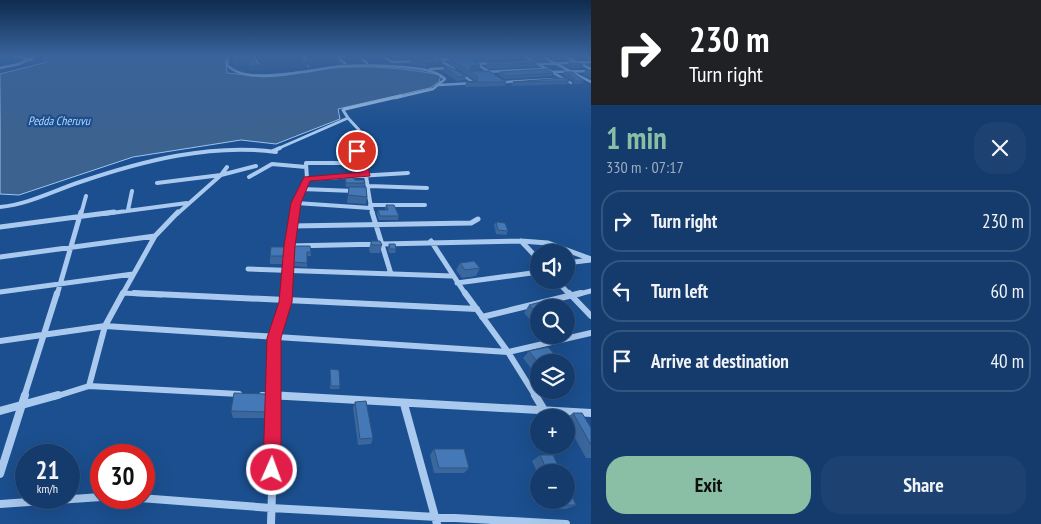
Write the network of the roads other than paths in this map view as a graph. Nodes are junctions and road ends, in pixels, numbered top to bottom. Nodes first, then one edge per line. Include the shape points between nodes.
1 (444, 80) edge
2 (470, 80) edge
3 (527, 80) edge
4 (567, 80) edge
5 (504, 82) joint
6 (571, 83) edge
7 (439, 85) junction
8 (509, 85) dead end
9 (348, 118) junction
10 (364, 163) junction
11 (256, 166) dead end
12 (227, 167) dead end
13 (306, 167) junction
14 (408, 173) dead end
15 (367, 174) junction
16 (220, 175) junction
17 (250, 177) dead end
18 (307, 179) junction
19 (156, 183) dead end
20 (427, 188) dead end
21 (302, 189) junction
22 (369, 189) junction
23 (132, 191) dead end
24 (86, 196) dead end
25 (187, 203) junction
26 (296, 203) junction
27 (425, 205) dead end
28 (370, 206) junction
29 (0, 207) edge
30 (128, 210) junction
31 (81, 216) junction
32 (478, 219) dead end
33 (375, 223) junction
34 (292, 226) junction
35 (0, 227) edge
36 (155, 236) junction
37 (521, 240) junction
38 (430, 241) junction
39 (382, 243) junction
40 (289, 246) junction
41 (69, 249) junction
42 (530, 250) edge
43 (0, 258) edge
44 (591, 260) edge
45 (575, 262) edge
46 (248, 269) dead end
47 (288, 272) junction
48 (530, 273) edge
49 (133, 274) junction
50 (391, 274) junction
51 (452, 276) junction
52 (59, 283) junction
53 (457, 283) junction
54 (564, 289) edge
55 (591, 290) edge
56 (0, 292) edge
57 (123, 293) junction
58 (570, 296) junction
59 (286, 302) junction
60 (477, 309) junction
61 (591, 316) edge
62 (482, 317) junction
63 (105, 326) junction
64 (591, 332) edge
65 (46, 334) junction
66 (274, 338) junction
67 (0, 341) edge
68 (508, 352) junction
69 (89, 386) junction
70 (246, 395) edge
71 (256, 395) edge
72 (275, 396) junction
73 (404, 404) junction
74 (20, 407) junction
75 (530, 409) edge
76 (543, 409) edge
77 (0, 411) edge
78 (575, 412) edge
79 (591, 413) edge
80 (0, 474) edge
81 (90, 498) edge
82 (155, 499) edge
83 (0, 504) edge
84 (271, 508) junction
85 (436, 521) edge
86 (270, 524) edge
87 (566, 524) edge

1 - 7 street
2 - 7 street via 474,83
3 - 5 street
4 - 6 street
5 - 8 street
7 - 9 street via 345,109
9 - 10 street via 359,130 356,148
9 - 29 street via 276,152 233,149 156,162 87,179 24,204
10 - 13 street via 306,164
10 - 15 street
11 - 16 street
12 - 16 street
13 - 17 street via 272,164
13 - 18 street
14 - 15 street
15 - 18 street
15 - 22 street
16 - 19 street
16 - 25 street
18 - 21 street
20 - 22 street
21 - 22 street
21 - 26 street
22 - 28 street
23 - 30 street
24 - 31 street
25 - 30 street
25 - 36 street
26 - 28 street
26 - 34 street
27 - 28 street
28 - 33 street
30 - 31 street
31 - 35 street
31 - 41 street
32 - 33 street via 471,223
33 - 34 street
33 - 39 street
34 - 40 street
36 - 41 street
36 - 49 street
37 - 38 street
37 - 42 street
37 - 44 street via 548,243
38 - 39 street
38 - 51 street
39 - 40 street
39 - 50 street
40 - 47 street
41 - 43 street
41 - 52 street
44 - 45 street
46 - 47 street
47 - 50 street
47 - 59 street
48 - 53 street
49 - 52 street
49 - 57 street
50 - 51 street
51 - 53 street
52 - 56 street
52 - 65 street
53 - 60 street
54 - 58 street
55 - 58 street
57 - 59 street
57 - 63 street
58 - 61 street
58 - 62 street
59 - 60 street
59 - 66 street
60 - 62 street
62 - 68 street
63 - 65 street
63 - 66 street
63 - 69 street
64 - 68 street
65 - 67 street
65 - 74 street
66 - 68 street
66 - 72 street
68 - 76 street
69 - 70 street
69 - 74 street
71 - 72 street
72 - 73 street
72 - 84 street
73 - 75 street
73 - 85 street
74 - 77 street
74 - 80 street
78 - 79 street
81 - 83 street
82 - 84 street
84 - 85 street
84 - 86 street
85 - 87 street

